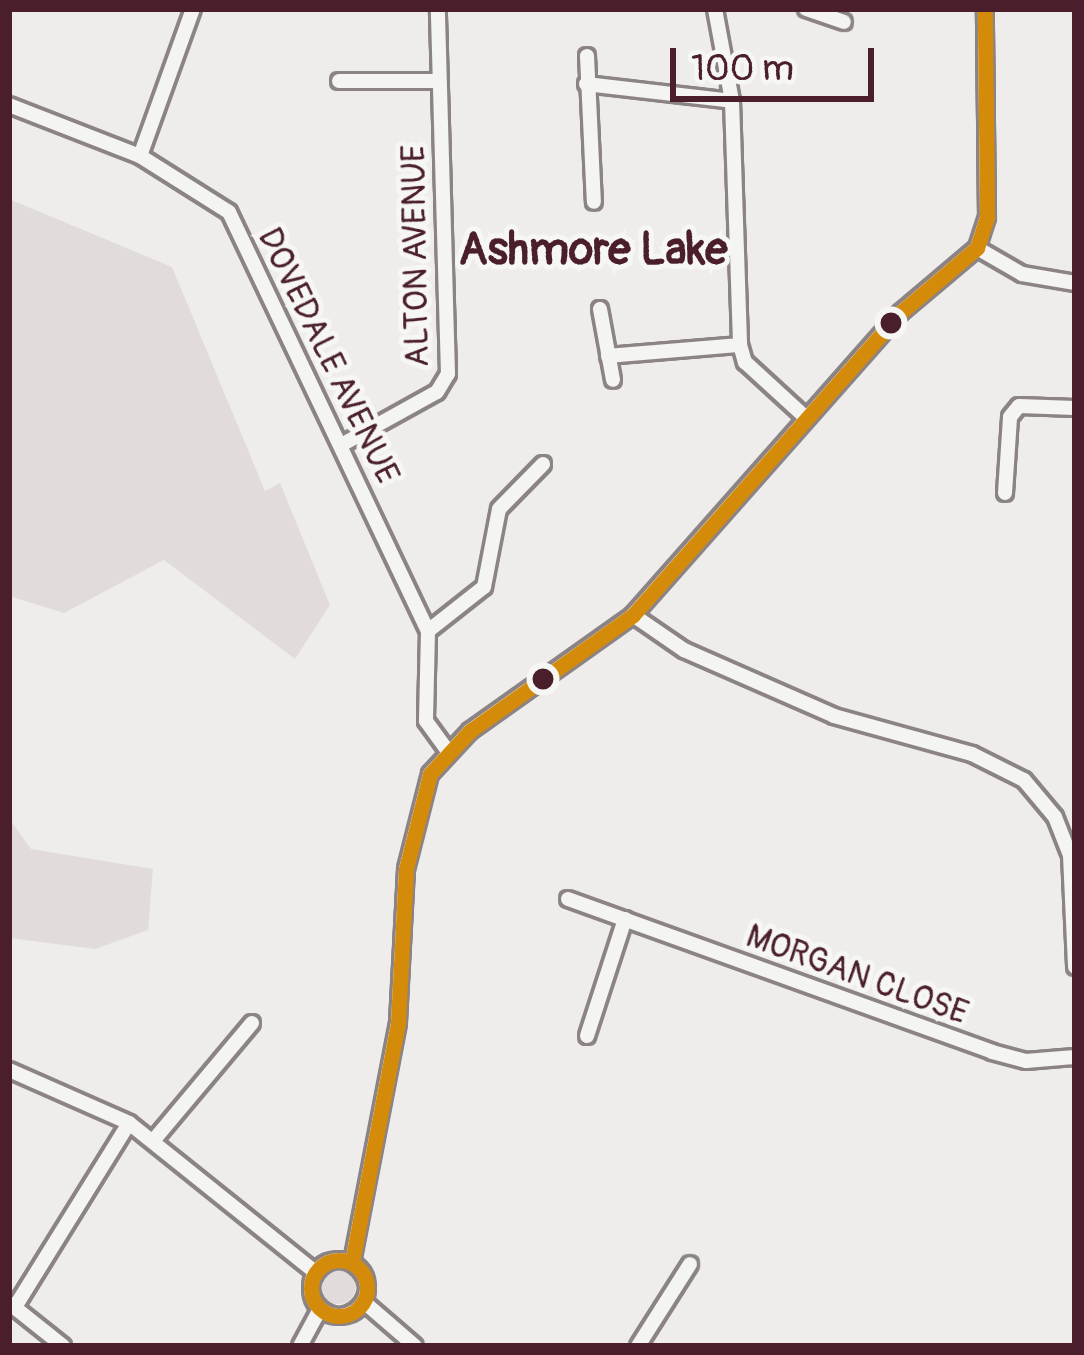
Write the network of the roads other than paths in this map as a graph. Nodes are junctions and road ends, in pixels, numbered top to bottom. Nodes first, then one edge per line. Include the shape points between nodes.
1 (193, 9) edge
2 (438, 9) edge
3 (715, 9) edge
4 (806, 9) edge
5 (985, 9) edge
6 (844, 22) dead end
7 (587, 56) dead end
8 (339, 81) dead end
9 (439, 81) junction
10 (586, 84) junction
11 (732, 101) junction
12 (9, 105) edge
13 (140, 156) junction
14 (594, 202) dead end
15 (977, 248) junction
16 (1075, 283) edge
17 (600, 309) dead end
18 (740, 344) junction
19 (608, 356) junction
20 (613, 380) dead end
21 (1075, 409) edge
22 (805, 417) junction
23 (343, 443) junction
24 (543, 464) dead end
25 (1005, 493) dead end
26 (633, 615) junction
27 (428, 632) junction
28 (447, 750) junction
29 (568, 899) dead end
30 (625, 919) junction
31 (1075, 967) edge
32 (252, 1023) dead end
33 (587, 1036) dead end
34 (1075, 1057) edge
35 (9, 1070) edge
36 (129, 1123) junction
37 (153, 1141) junction
38 (352, 1262) junction
39 (690, 1264) dead end
40 (315, 1272) junction
41 (364, 1302) junction
42 (12, 1305) edge
43 (320, 1309) junction
44 (395, 1340) edge
45 (63, 1346) edge
46 (300, 1346) edge
47 (416, 1346) edge
48 (638, 1346) edge

1 - 13 street
2 - 9 street, ALTON AVENUE
3 - 11 street
4 - 6 street
5 - 15 street via 987,217
7 - 10 street
8 - 9 street
9 - 23 street, ALTON AVENUE via 448,374 437,392
10 - 11 street
10 - 14 street
11 - 18 street
12 - 13 street, DOVEDALE AVENUE
13 - 23 street, DOVEDALE AVENUE via 229,212
15 - 16 street via 1022,274
15 - 22 street via 900,313
17 - 19 street
18 - 19 street
18 - 22 street via 745,362
19 - 20 street
21 - 25 street via 1018,406 1010,417
22 - 26 street
23 - 27 street, DOVEDALE AVENUE
24 - 27 street via 500,509 484,587
26 - 28 street
26 - 31 street via 684,650 834,716 972,754 1024,780 1055,817 1070,855
27 - 28 street, DOVEDALE AVENUE via 426,721
28 - 38 street via 418,800 398,1022
29 - 30 street, MORGAN CLOSE
30 - 33 street
30 - 34 street, MORGAN CLOSE via 992,1052 1026,1061
32 - 37 street
35 - 36 street
36 - 37 street
36 - 42 street
37 - 40 street
38 - 40 street via 328,1262
38 - 41 street via 367,1280
39 - 48 street
40 - 43 street via 310,1292
41 - 43 street via 346,1316
41 - 44 street
42 - 45 street
43 - 46 street
44 - 47 street

